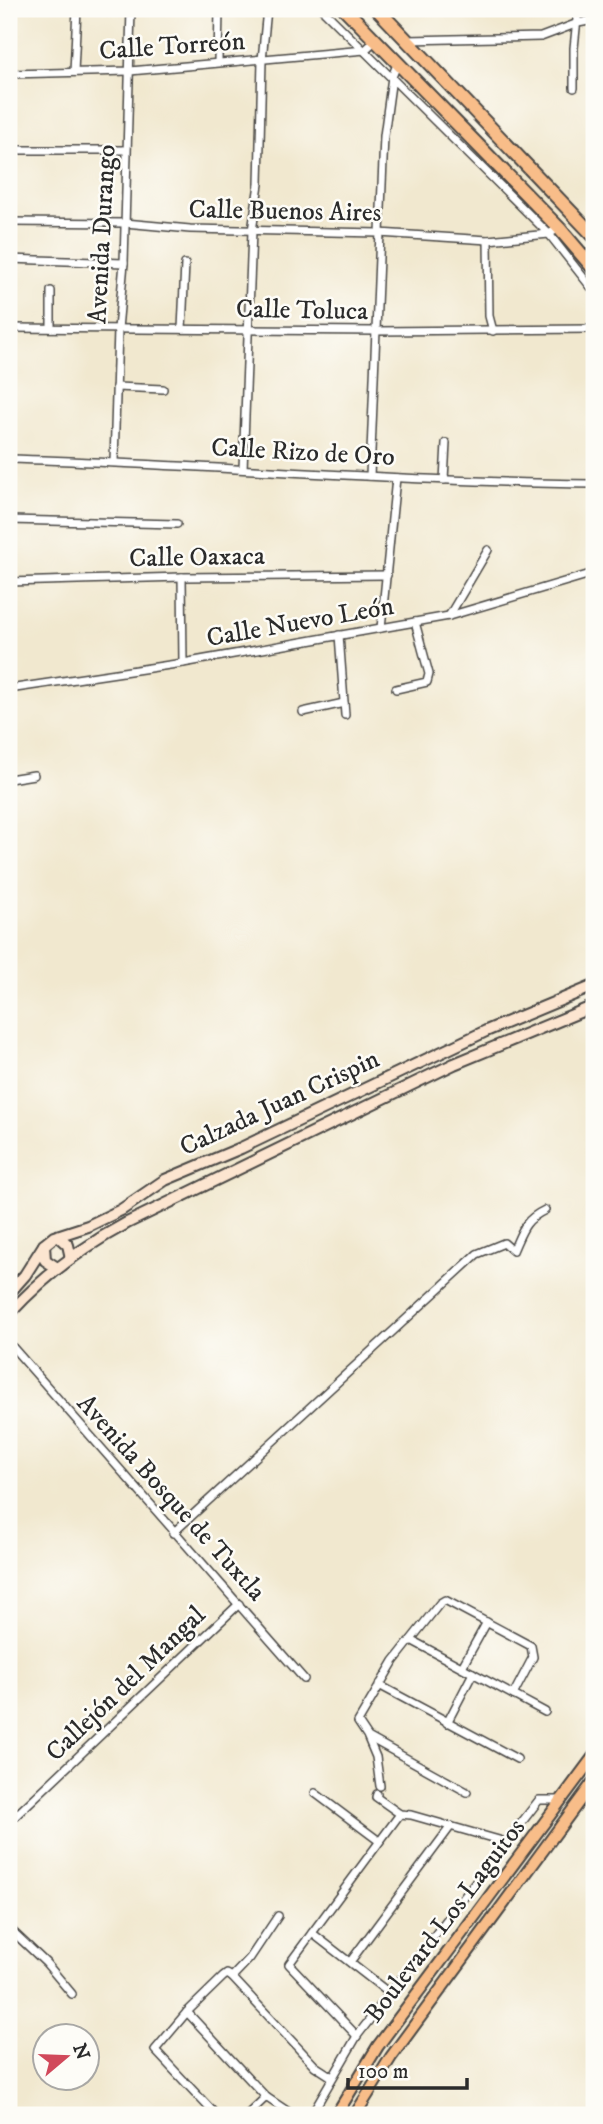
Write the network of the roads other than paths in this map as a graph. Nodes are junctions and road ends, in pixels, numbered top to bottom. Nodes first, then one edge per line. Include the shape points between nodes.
1 (77, 9) edge
2 (131, 9) edge
3 (219, 9) edge
4 (267, 9) edge
5 (322, 9) edge
6 (345, 9) edge
7 (377, 9) edge
8 (578, 9) edge
9 (594, 20) edge
10 (578, 23) junction
11 (376, 40) junction
12 (407, 40) junction
13 (365, 50) junction
14 (262, 60) junction
15 (218, 61) junction
16 (398, 62) junction
17 (130, 71) junction
18 (74, 72) junction
19 (9, 75) edge
20 (392, 77) junction
21 (574, 88) dead end
22 (9, 150) edge
23 (125, 150) junction
24 (9, 222) edge
25 (125, 223) junction
26 (252, 230) junction
27 (554, 231) junction
28 (379, 233) junction
29 (594, 236) edge
30 (488, 240) junction
31 (9, 260) edge
32 (124, 263) junction
33 (185, 264) dead end
34 (594, 269) edge
35 (51, 291) dead end
36 (594, 291) edge
37 (9, 328) edge
38 (51, 328) junction
39 (118, 329) junction
40 (182, 329) junction
41 (594, 329) edge
42 (248, 330) junction
43 (376, 331) junction
44 (493, 331) junction
45 (116, 387) junction
46 (163, 389) dead end
47 (446, 443) dead end
48 (9, 459) edge
49 (114, 462) junction
50 (243, 469) junction
51 (370, 476) junction
52 (396, 478) junction
53 (444, 480) junction
54 (594, 484) edge
55 (9, 520) edge
56 (177, 524) dead end
57 (488, 550) dead end
58 (594, 573) edge
59 (387, 575) junction
60 (182, 577) junction
61 (9, 582) edge
62 (449, 616) junction
63 (415, 622) junction
64 (381, 628) junction
65 (339, 635) junction
66 (183, 663) junction
67 (9, 689) edge
68 (396, 689) dead end
69 (344, 703) junction
70 (303, 712) dead end
71 (345, 715) dead end
72 (34, 775) dead end
73 (9, 779) edge
74 (594, 986) edge
75 (594, 1006) edge
76 (545, 1210) dead end
77 (58, 1236) junction
78 (44, 1245) junction
79 (71, 1258) junction
80 (57, 1268) junction
81 (9, 1293) edge
82 (9, 1314) edge
83 (9, 1343) edge
84 (173, 1533) junction
85 (239, 1604) junction
86 (487, 1622) junction
87 (411, 1640) junction
88 (463, 1667) junction
89 (473, 1673) junction
90 (304, 1679) dead end
91 (379, 1685) junction
92 (513, 1695) junction
93 (545, 1712) dead end
94 (447, 1723) junction
95 (368, 1737) junction
96 (594, 1756) edge
97 (517, 1759) dead end
98 (594, 1781) edge
99 (467, 1792) dead end
100 (315, 1793) dead end
101 (561, 1800) junction
102 (400, 1814) junction
103 (9, 1822) edge
104 (450, 1826) junction
105 (379, 1841) junction
106 (506, 1842) junction
107 (499, 1884) junction
108 (511, 1894) junction
109 (278, 1916) dead end
110 (9, 1928) edge
111 (312, 1933) junction
112 (350, 1962) junction
113 (233, 1976) junction
114 (388, 1993) junction
115 (72, 1994) dead end
116 (187, 2012) junction
117 (357, 2036) junction
118 (332, 2077) junction
119 (266, 2097) junction
120 (216, 2115) edge
121 (247, 2115) edge
122 (293, 2115) edge
123 (310, 2115) edge
124 (336, 2115) edge
125 (355, 2115) edge

1 - 18 street
2 - 17 street, Avenida Durango
3 - 15 street
4 - 14 street
5 - 13 street
6 - 11 highway
7 - 12 highway
8 - 10 street
9 - 10 street
10 - 12 street via 541,37
10 - 21 street
11 - 13 street
11 - 16 highway
12 - 29 highway
13 - 14 street, Calle Torreón
13 - 20 street
14 - 15 street, Calle Torreón
14 - 26 street via 259,184
15 - 17 street, Calle Torreón
16 - 20 street
16 - 27 highway
17 - 18 street, Calle Torreón
17 - 23 street, Avenida Durango
18 - 19 street, Calle Torreón
20 - 27 street
20 - 28 street
22 - 23 street
23 - 25 street, Avenida Durango
24 - 25 street, Calle Buenos Aires
25 - 26 street, Calle Buenos Aires
25 - 32 street, Avenida Durango
26 - 28 street, Calle Buenos Aires
26 - 42 street
27 - 30 street, Calle Buenos Aires
27 - 34 highway
27 - 36 street
28 - 30 street, Calle Buenos Aires
28 - 43 street
30 - 44 street
31 - 32 street
32 - 39 street, Avenida Durango
33 - 40 street
35 - 38 street
37 - 38 street, Calle Toluca
38 - 39 street, Calle Toluca
39 - 40 street, Calle Toluca
39 - 45 street, Avenida Durango
40 - 42 street, Calle Toluca
41 - 44 street, Calle Toluca
42 - 43 street, Calle Toluca
42 - 50 street
43 - 44 street, Calle Toluca
43 - 51 street
45 - 46 street
45 - 49 street, Avenida Durango
47 - 53 street
48 - 49 street, Calle Rizo de Oro
49 - 50 street, Calle Rizo de Oro
50 - 51 street, Calle Rizo de Oro
51 - 52 street, Calle Rizo de Oro
52 - 53 street, Calle Rizo de Oro
52 - 59 street
53 - 54 street, Calle Rizo de Oro
55 - 56 street
57 - 62 street
58 - 62 street, Calle Nuevo León
59 - 60 street, Calle Oaxaca
59 - 64 street
60 - 61 street, Calle Oaxaca
60 - 66 street
62 - 63 street, Calle Nuevo León
63 - 64 street, Calle Nuevo León
63 - 68 street via 429,674 427,682
64 - 65 street, Calle Nuevo León
65 - 66 street, Calle Nuevo León
65 - 69 street
66 - 67 street, Calle Nuevo León
69 - 70 street
69 - 71 street
72 - 73 street
74 - 77 main road, Calzada Juan Crispin via 165,1180 121,1210
75 - 79 main road, Calzada Juan Crispin via 454,1064 127,1223
76 - 84 street via 525,1223 513,1251 503,1243 477,1254
77 - 78 main road, Calzada Juan Crispin
77 - 79 main road via 68,1245
78 - 80 main road via 45,1260
78 - 81 main road, Calzada Juan Crispin
79 - 80 main road, Calzada Juan Crispin
80 - 82 main road, Calzada Juan Crispin
83 - 84 street, Avenida Bosque de Tuxtla
84 - 85 street, Avenida Bosque de Tuxtla
85 - 90 street, Avenida Bosque de Tuxtla
85 - 103 street, Callejón del Mangal
86 - 87 street via 445,1600
86 - 88 street
86 - 92 street via 534,1650
87 - 88 street
87 - 91 street
88 - 89 street
89 - 92 street
89 - 94 street
91 - 94 street
91 - 95 street via 358,1722
92 - 93 street
94 - 97 street
95 - 99 street
95 - 102 street via 376,1757 377,1793
96 - 101 main road, Boulevard Los Laguitos
98 - 108 main road, Boulevard Los Laguitos
100 - 105 street
101 - 106 street via 539,1800
101 - 107 main road, Boulevard Los Laguitos
102 - 104 street
102 - 105 street
104 - 106 street
104 - 112 street
105 - 111 street
106 - 114 street
107 - 108 main road
107 - 124 main road, Boulevard Los Laguitos via 378,2046
108 - 125 main road, Boulevard Los Laguitos via 391,2057
109 - 113 street
110 - 115 street
111 - 112 street
111 - 117 street via 289,1964
112 - 114 street
113 - 116 street via 223,1977
113 - 118 street via 315,2066
114 - 117 street
116 - 119 street
116 - 120 street via 155,2050
117 - 118 street
118 - 123 street
119 - 121 street
119 - 122 street

